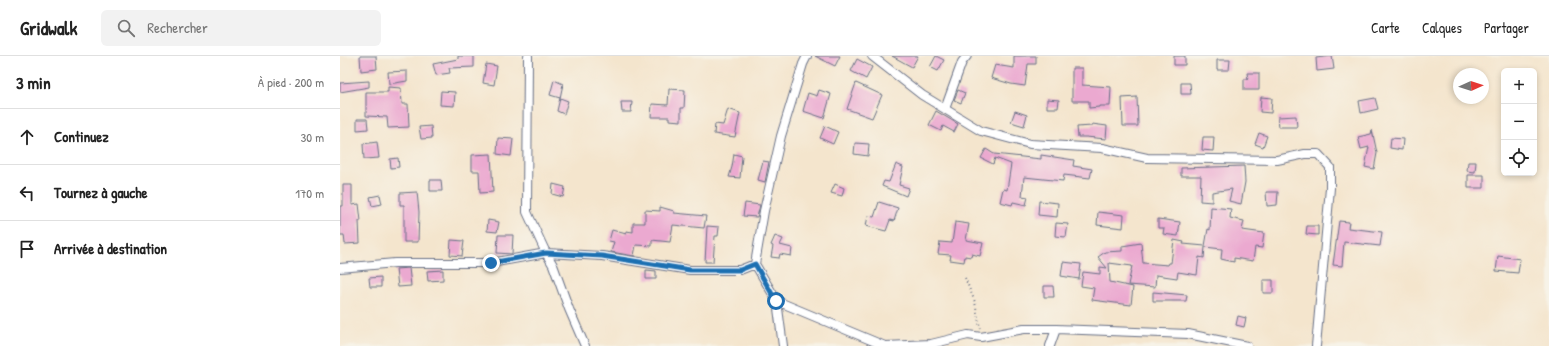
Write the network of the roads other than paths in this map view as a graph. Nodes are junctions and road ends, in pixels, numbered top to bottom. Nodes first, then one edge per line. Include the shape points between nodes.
1 (528, 56) edge
2 (807, 56) edge
3 (872, 56) edge
4 (966, 56) edge
5 (945, 109) junction
6 (546, 253) junction
7 (755, 264) junction
8 (340, 268) edge
9 (776, 301) junction
10 (1056, 329) junction
11 (585, 346) edge
12 (783, 346) edge
13 (885, 346) edge
14 (1050, 346) edge
15 (1247, 346) edge
16 (1316, 346) edge

1 - 6 street via 527,212
2 - 7 street via 781,136
3 - 5 street via 922,95
4 - 5 street
5 - 16 street via 981,131 1030,144 1102,148 1147,158 1277,160 1318,154 1330,167 1330,188
6 - 7 street via 602,256 690,270 740,270
6 - 8 street via 491,263 395,263
6 - 11 street
7 - 9 street
9 - 12 street
9 - 13 street
10 - 13 street via 1024,329 981,337 968,335 931,344
10 - 14 street
10 - 15 street via 1188,334

